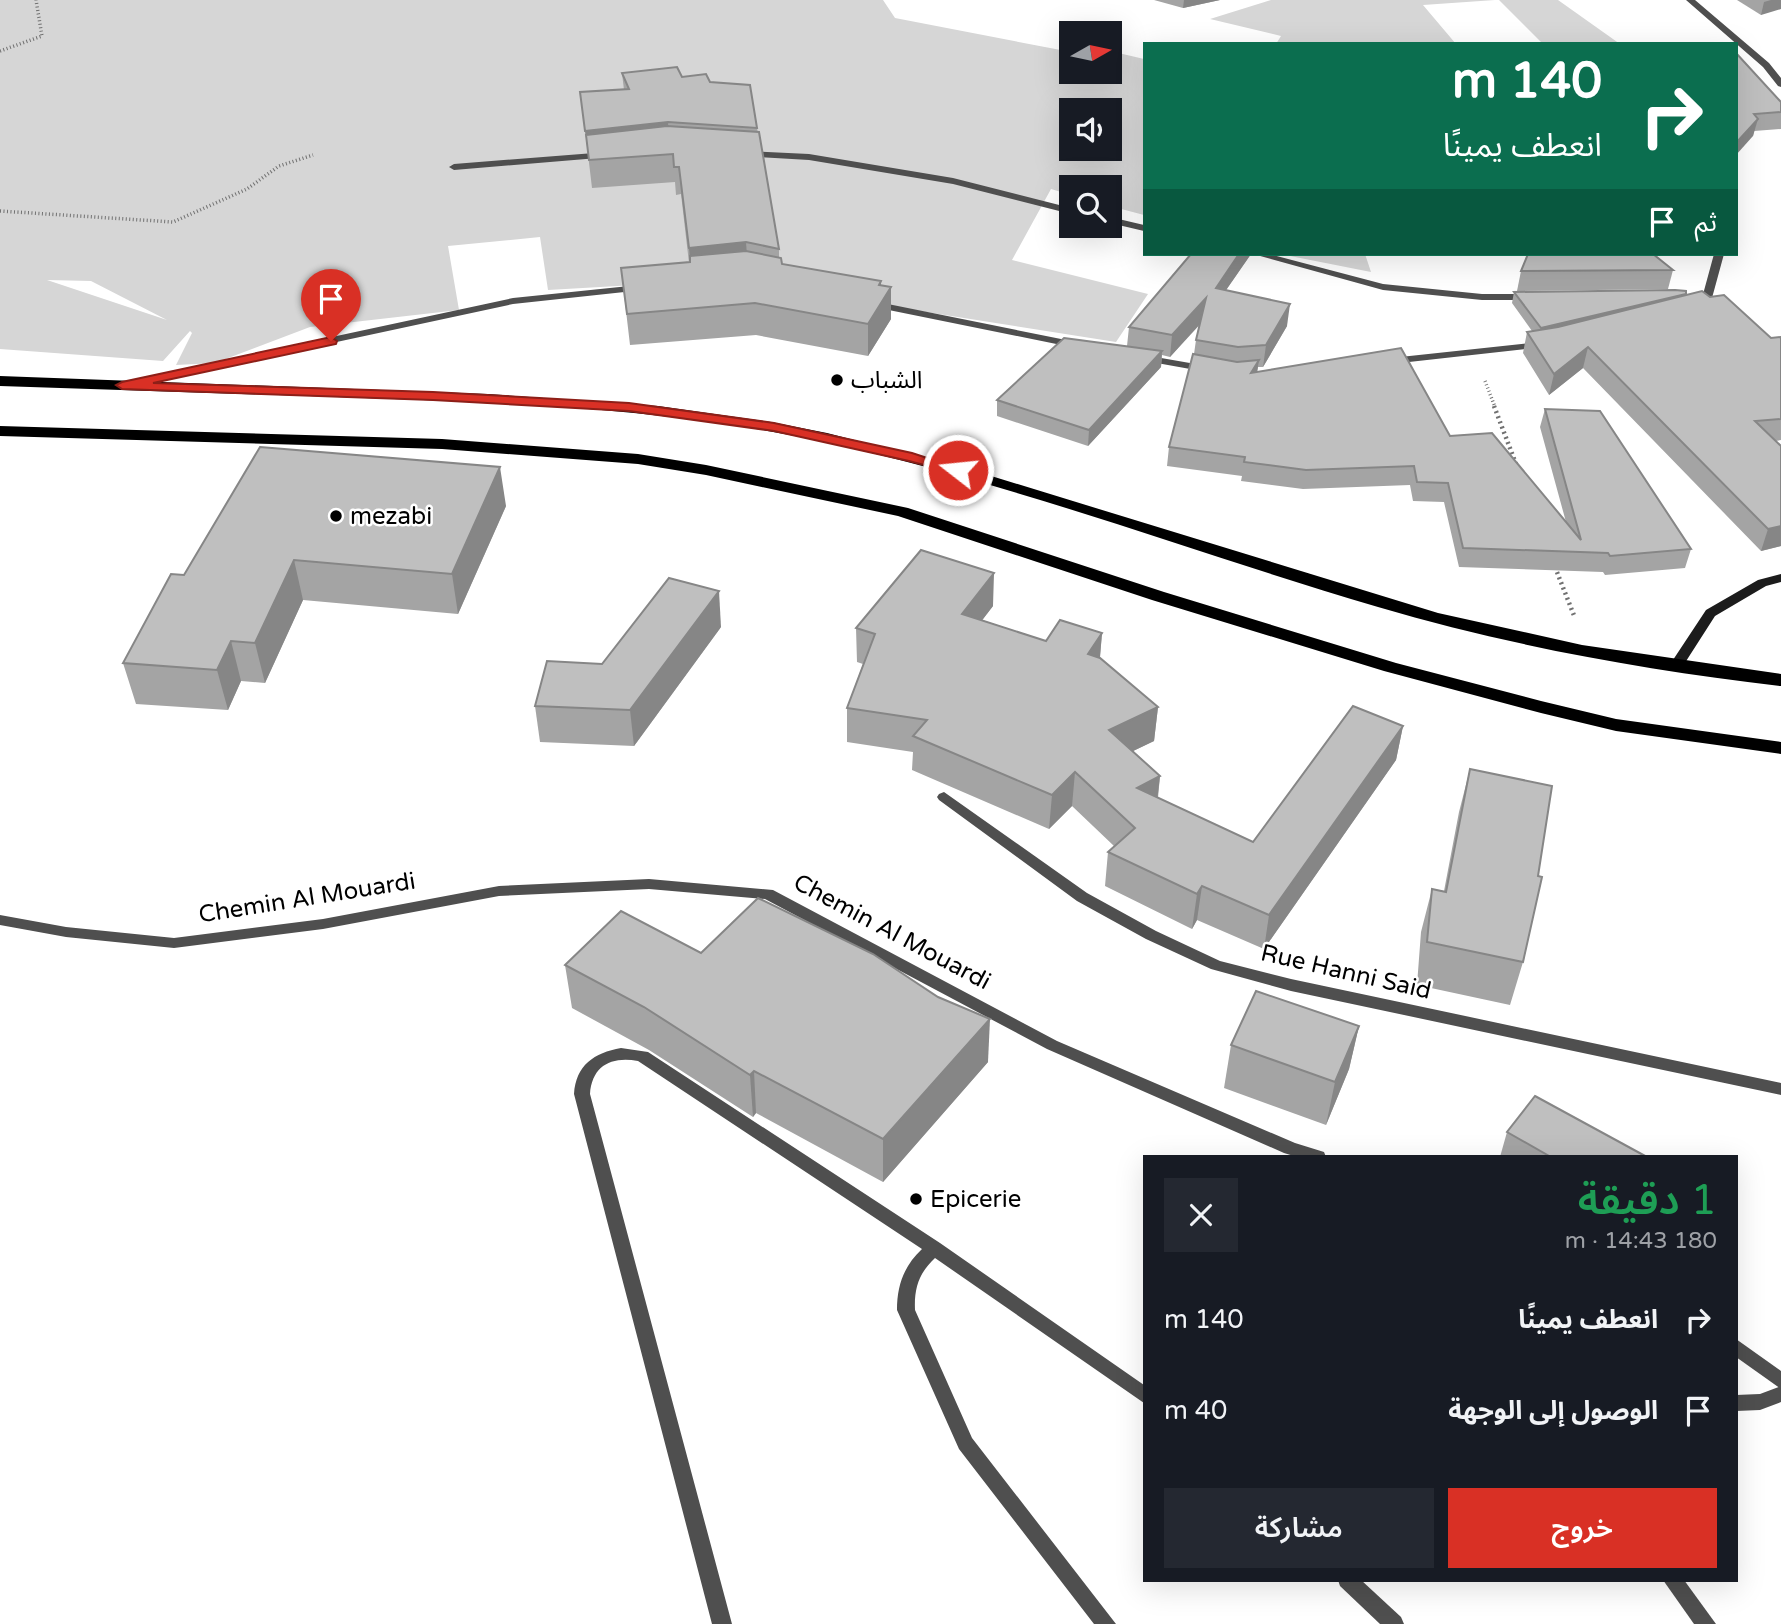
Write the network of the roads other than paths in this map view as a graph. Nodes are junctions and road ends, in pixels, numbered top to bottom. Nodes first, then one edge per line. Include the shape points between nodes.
1 (1690, 0) edge
2 (1781, 64) edge
3 (1766, 65) junction
4 (1781, 84) edge
5 (617, 153) edge
6 (738, 153) edge
7 (454, 167) dead end
8 (1059, 208) edge
9 (1122, 223) edge
10 (1143, 228) edge
11 (1265, 256) edge
12 (1718, 256) edge
13 (651, 286) edge
14 (1550, 296) edge
15 (1700, 300) edge
16 (864, 302) edge
17 (1552, 343) edge
18 (1090, 348) edge
19 (1130, 355) edge
20 (1382, 362) edge
21 (1222, 372) edge
22 (0, 381) edge
23 (122, 385) junction
24 (0, 431) edge
25 (1781, 578) edge
26 (1676, 666) junction
27 (1781, 680) edge
28 (1781, 748) edge
29 (944, 797) dead end
30 (0, 920) edge
31 (1781, 1089) edge
32 (1313, 1155) edge
33 (934, 1248) junction
34 (1738, 1349) edge
35 (1781, 1381) edge
36 (1143, 1394) edge
37 (1781, 1394) edge
38 (1738, 1403) edge
39 (1349, 1582) edge
40 (1674, 1582) edge
41 (722, 1624) edge
42 (1106, 1624) edge
43 (1394, 1624) edge
44 (1706, 1624) edge

1 - 3 street
2 - 3 street
3 - 4 street
5 - 7 street
6 - 8 street via 809,158 953,181
9 - 10 street
11 - 14 street via 1383,288 1482,297
12 - 15 street
13 - 23 street via 513,301
16 - 18 street
17 - 20 street
19 - 21 street
22 - 23 highway
23 - 26 highway via 629,407 774,427 925,461 1391,605 1514,636
24 - 28 highway via 442,444 638,459 706,470 902,512 1196,608 1541,707 1629,727
25 - 26 main road via 1762,583 1710,613
26 - 27 highway
29 - 31 street, Rue Hanni Said via 1082,897 1216,965
30 - 32 street, Chemin Al Mouardi via 174,943 323,924 499,891 649,884 768,894 1052,1045
33 - 36 street
33 - 41 street via 642,1056 615,1054 598,1060 586,1072 582,1094
33 - 42 street via 913,1268 906,1310 965,1443
34 - 35 street
37 - 38 street via 1760,1402
39 - 43 street
40 - 44 street

